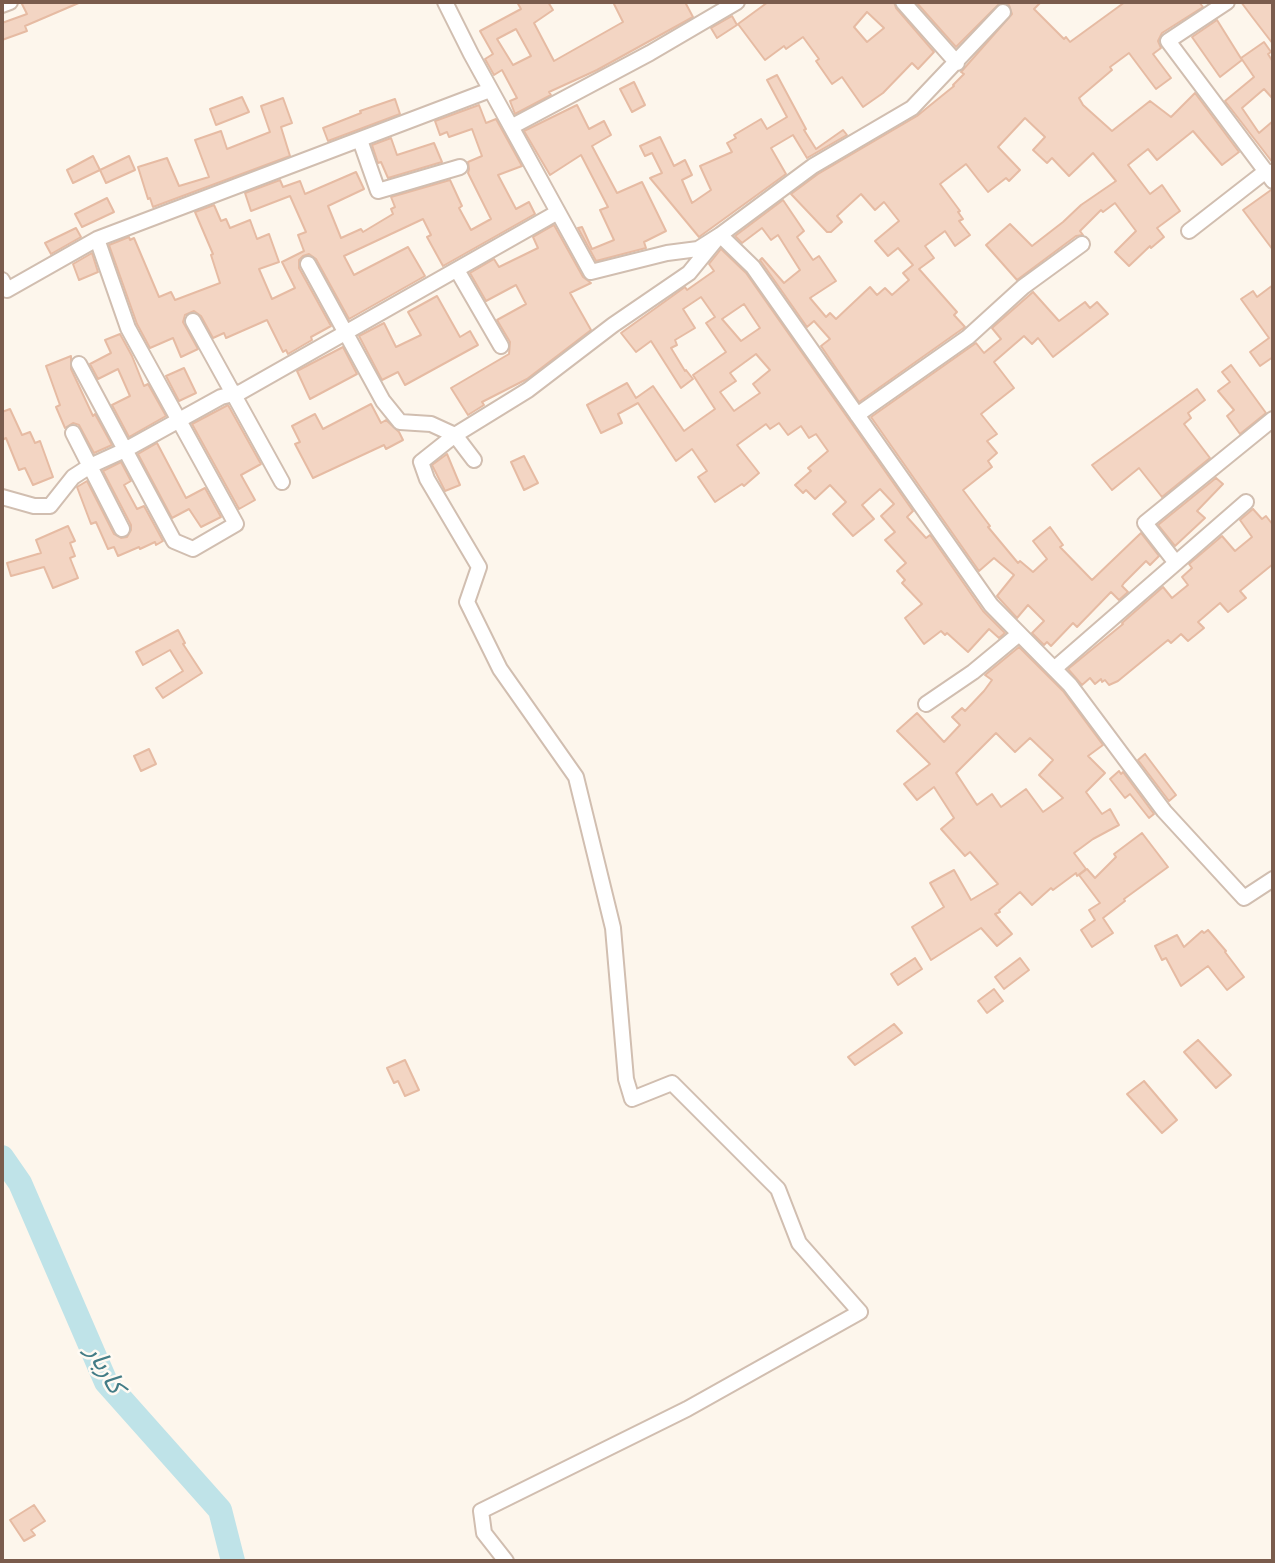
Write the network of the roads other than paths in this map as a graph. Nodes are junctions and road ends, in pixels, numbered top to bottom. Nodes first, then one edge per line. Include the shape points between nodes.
1 (10, 2) edge
2 (445, 2) edge
3 (737, 2) edge
4 (903, 2) edge
5 (1227, 2) edge
6 (2, 5) edge
7 (1003, 12) dead end
8 (957, 63) junction
9 (490, 89) junction
10 (511, 127) junction
11 (360, 140) junction
12 (460, 167) dead end
13 (1271, 175) edge
14 (558, 212) junction
15 (1189, 231) dead end
16 (720, 235) junction
17 (97, 239) junction
18 (1082, 244) dead end
19 (308, 264) dead end
20 (457, 270) junction
21 (2, 280) edge
22 (192, 321) dead end
23 (345, 333) junction
24 (501, 345) dead end
25 (79, 364) dead end
26 (233, 394) junction
27 (857, 415) junction
28 (178, 419) junction
29 (1273, 419) edge
30 (73, 433) dead end
31 (455, 435) junction
32 (125, 450) junction
33 (474, 460) dead end
34 (90, 466) junction
35 (282, 482) dead end
36 (2, 498) edge
37 (1246, 502) dead end
38 (122, 529) dead end
39 (1176, 563) junction
40 (1019, 634) junction
41 (1054, 668) junction
42 (926, 704) dead end
43 (1273, 879) edge
44 (506, 1561) edge

1 - 6 street
2 - 9 street
3 - 10 street
4 - 8 street
5 - 13 street via 1168,41
7 - 8 street
8 - 16 street via 912,108 813,166
9 - 10 street
9 - 11 street
10 - 14 street
11 - 12 street via 378,191
11 - 17 street
13 - 15 street
14 - 16 street via 591,272 698,248
14 - 20 street
16 - 27 street via 753,267
16 - 31 street via 689,273 528,390
17 - 21 street via 8,290
17 - 28 street via 128,328
18 - 27 street via 1023,287 968,337
19 - 23 street
20 - 23 street
20 - 24 street
22 - 26 street
23 - 26 street
23 - 31 street via 400,422 431,424
25 - 32 street
26 - 28 street
26 - 35 street
27 - 40 street via 991,605
28 - 32 street
28 - 32 street via 236,524 193,549 174,541
29 - 39 street via 1145,523
30 - 34 street
31 - 33 street
31 - 44 street via 421,462 479,567 467,602 500,668 576,777 613,928 625,1079 632,1098 672,1083 778,1189 799,1243 860,1312 687,1409 481,1511 484,1533
32 - 34 street
34 - 36 street via 72,477 50,506
34 - 38 street
37 - 39 street
39 - 41 street
40 - 41 street
40 - 42 street
41 - 43 street via 1164,811 1244,898

